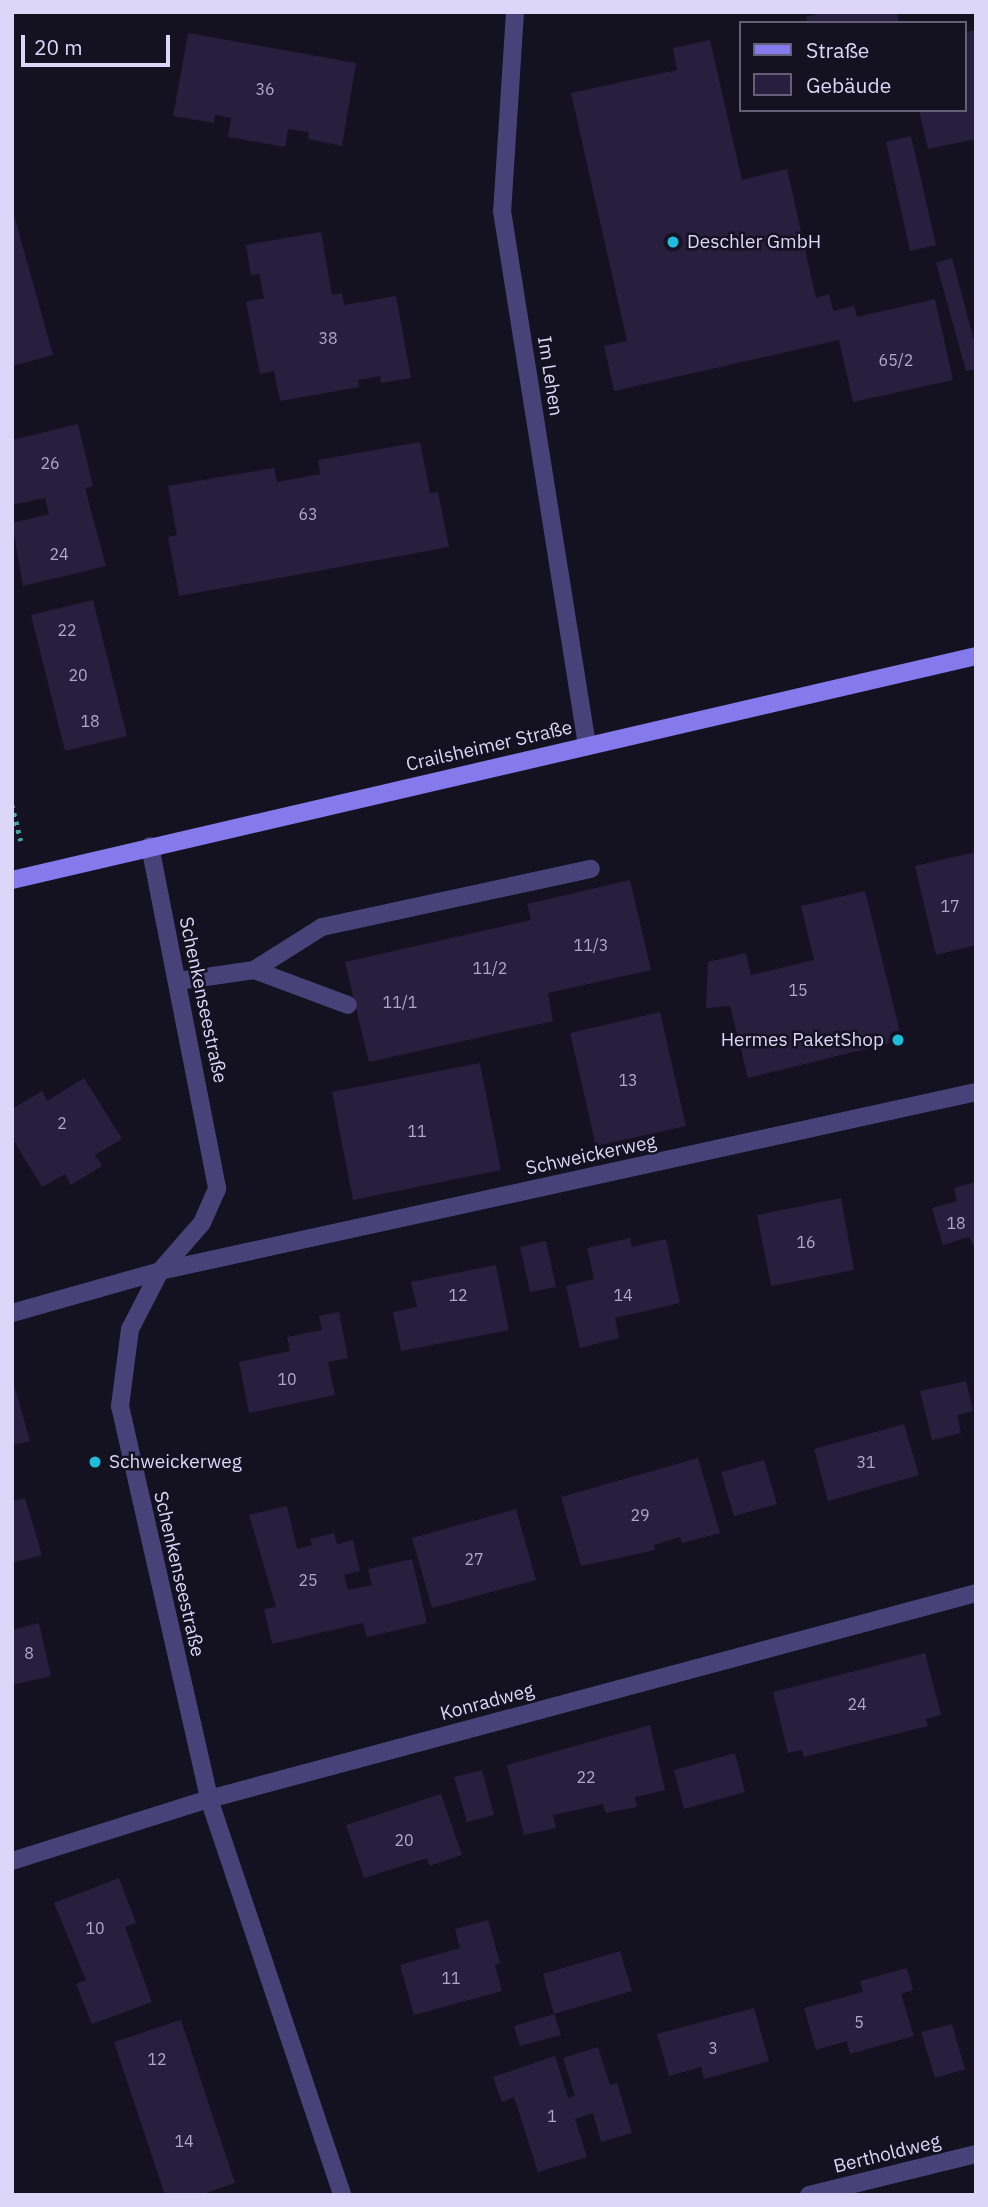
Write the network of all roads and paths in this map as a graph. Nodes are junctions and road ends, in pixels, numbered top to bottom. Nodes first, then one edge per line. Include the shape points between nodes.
1 (515, 12) edge
2 (976, 656) edge
3 (587, 745) junction
4 (150, 846) junction
5 (591, 869) dead end
6 (12, 880) edge
7 (254, 970) junction
8 (178, 982) junction
9 (348, 1005) dead end
10 (976, 1092) edge
11 (160, 1271) junction
12 (12, 1313) edge
13 (976, 1593) edge
14 (209, 1799) junction
15 (12, 1861) edge
16 (976, 2154) edge
17 (342, 2195) edge
18 (809, 2195) edge

1 - 3 street, Im Lehen via 502,211
2 - 3 main road, Crailsheimer Straße
3 - 4 main road, Crailsheimer Straße
4 - 6 main road, Crailsheimer Straße
4 - 8 street, Schenkenseestraße
5 - 7 street via 322,927
7 - 8 street
7 - 9 street
8 - 11 street, Schenkenseestraße via 217,1189 202,1223
10 - 11 street, Schweickerweg
11 - 12 street, Schweickerweg
11 - 14 street, Schenkenseestraße via 130,1329 120,1406
13 - 14 street, Konradweg
14 - 15 street, Konradweg
14 - 17 street, Schenkenseestraße
16 - 18 street, Bertholdweg

